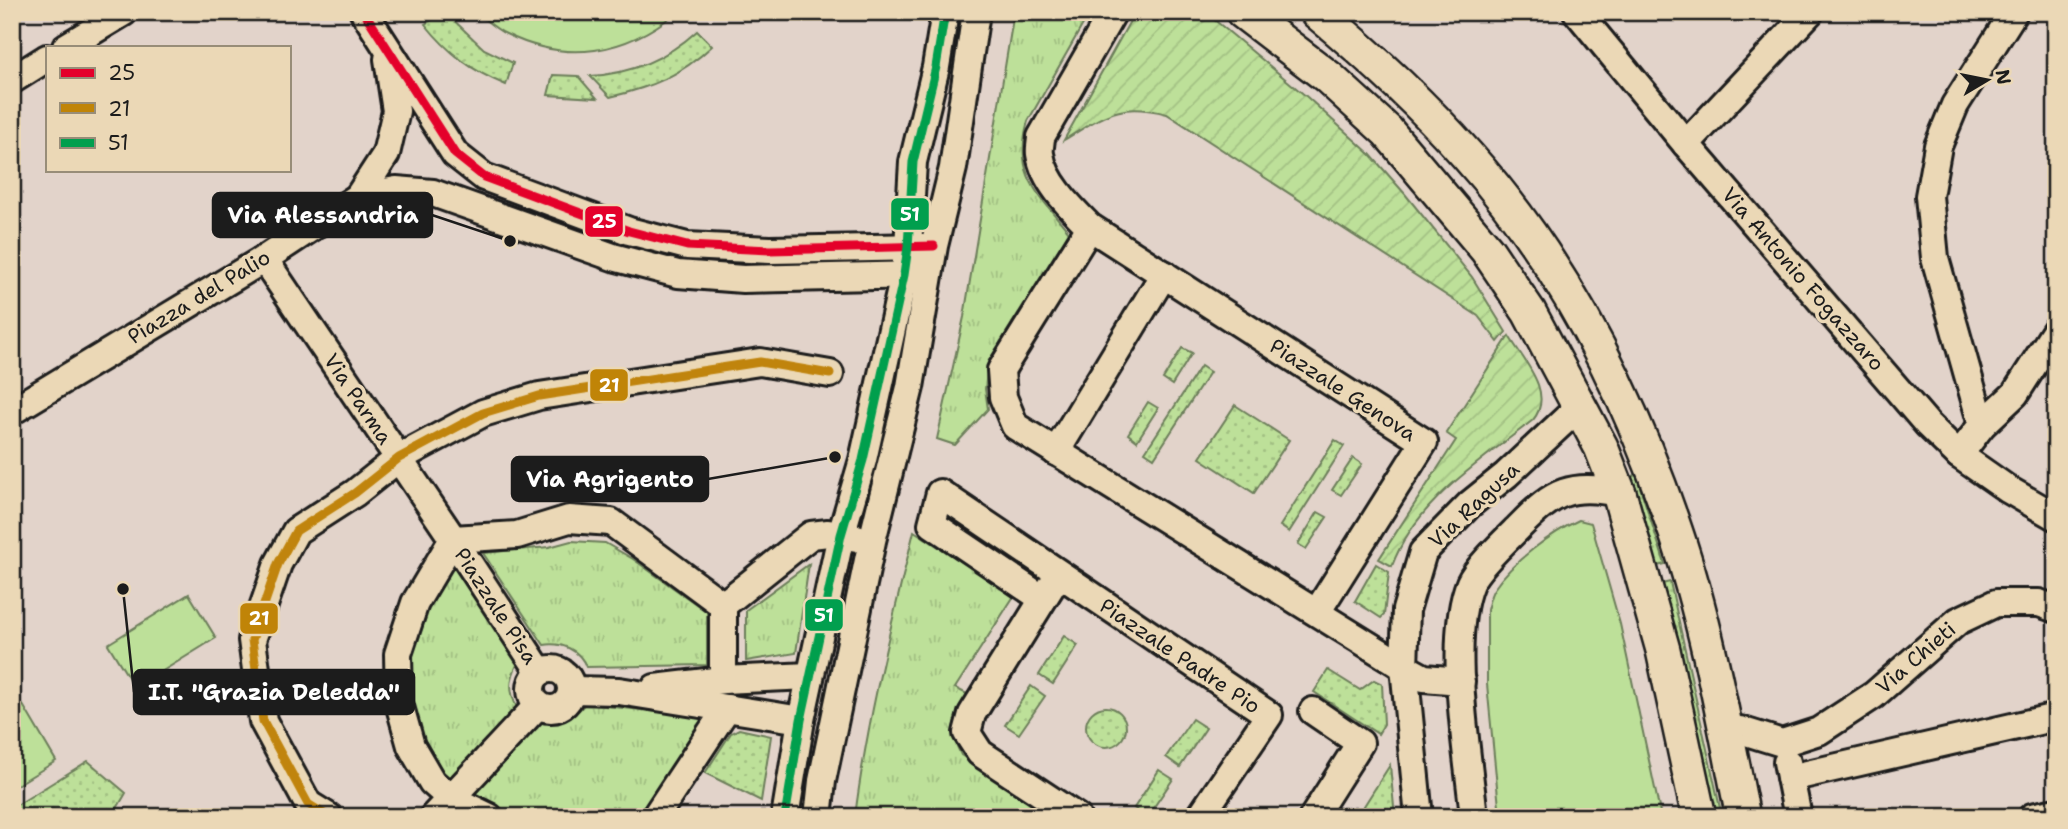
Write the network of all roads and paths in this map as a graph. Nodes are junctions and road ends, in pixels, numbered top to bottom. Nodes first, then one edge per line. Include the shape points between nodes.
1 (124, 12) edge
2 (364, 12) edge
3 (945, 12) edge
4 (976, 12) edge
5 (1113, 12) edge
6 (1243, 12) edge
7 (1317, 12) edge
8 (1577, 12) edge
9 (1811, 12) edge
10 (2014, 12) edge
11 (68, 46) edge
12 (387, 50) junction
13 (46, 59) edge
14 (12, 80) edge
15 (1686, 144) junction
16 (358, 197) junction
17 (1090, 227) junction
18 (921, 247) junction
19 (264, 259) junction
20 (1164, 274) junction
21 (916, 275) junction
22 (2056, 330) edge
23 (830, 374) dead end
24 (1580, 405) junction
25 (12, 411) edge
26 (1982, 425) junction
27 (1056, 452) junction
28 (1959, 455) junction
29 (399, 458) junction
30 (1619, 493) junction
31 (2056, 517) edge
32 (841, 534) junction
33 (453, 539) junction
34 (872, 541) junction
35 (1059, 575) junction
36 (1043, 599) junction
37 (723, 605) junction
38 (2056, 609) edge
39 (1317, 612) junction
40 (1404, 667) junction
41 (540, 672) junction
42 (810, 676) junction
43 (723, 680) junction
44 (1461, 681) junction
45 (572, 690) junction
46 (619, 691) junction
47 (538, 705) junction
48 (727, 708) junction
49 (1313, 711) dead end
50 (2056, 717) edge
51 (802, 720) junction
52 (1725, 730) junction
53 (1782, 743) junction
54 (1790, 778) junction
55 (441, 807) edge
56 (2056, 812) edge
57 (328, 817) edge
58 (489, 817) edge
59 (655, 817) edge
60 (785, 817) edge
61 (818, 817) edge
62 (1077, 817) edge
63 (1200, 817) edge
64 (1312, 817) edge
65 (1419, 817) edge
66 (1474, 817) edge
67 (1699, 817) edge
68 (1742, 817) edge
69 (1798, 817) edge
70 (2032, 817) edge

1 - 11 street
2 - 12 street, Piazza del Palio
3 - 18 street via 913,162
4 - 18 street via 953,168
5 - 17 street, Piazzale Genova via 1041,137 1040,154 1047,173 1067,204
6 - 24 main road via 1328,77 1387,131 1487,250 1529,312
7 - 52 main road via 1416,100 1468,156 1518,219 1597,344 1642,439 1677,535
8 - 15 street, Via Antonio Fogazzaro
9 - 15 street
10 - 26 street via 1955,105 1938,146 1929,196 1935,258
12 - 16 street, Piazza del Palio via 396,111 386,154
12 - 18 street, Piazza del Palio via 454,154 484,177 629,231 687,246 770,250
13 - 14 street
15 - 28 street, Via Antonio Fogazzaro via 1928,425
16 - 19 street, Piazza del Palio
16 - 21 street via 396,190 433,193 613,257 678,274 743,279
17 - 20 street, Piazzale Genova
17 - 27 street via 1001,370 1003,397 1015,426
18 - 21 street
19 - 25 street, Piazza del Palio
19 - 29 street, Via Parma
20 - 27 street
20 - 39 street, Piazzale Genova via 1423,442
21 - 32 street
21 - 34 street via 910,387
22 - 26 street via 2015,394
23 - 29 street via 760,362 539,396 482,413
24 - 30 main road
24 - 40 street, Via Ragusa via 1469,503 1423,552 1406,610
26 - 28 street
27 - 39 street
28 - 31 street, Via Antonio Fogazzaro
29 - 33 street, Via Parma
29 - 57 street via 296,531 278,564 252,640 263,721 308,804
30 - 44 street via 1590,487 1562,492 1535,510 1471,581 1460,621
30 - 67 main road via 1663,650
32 - 34 street
32 - 37 street via 811,535
32 - 42 street
33 - 37 street, Piazzale Pisa via 517,535 569,519 611,523
33 - 41 street, Piazzale Pisa
33 - 55 street, Piazzale Pisa via 415,603 398,654 399,702 411,746
34 - 61 street
35 - 36 street
35 - 36 street, Piazzale Padre Pio via 940,493 932,524
35 - 63 street, Piazzale Padre Pio via 1269,716
36 - 62 street via 972,714 967,733 980,753
37 - 43 street
38 - 53 street, Via Chieti via 2039,603 1996,603 1958,621 1874,695 1819,731
39 - 40 street
40 - 44 street via 1424,678
40 - 65 street, Via Ragusa
41 - 45 street, Piazzale Pisa via 552,668 564,673
41 - 47 street, Piazzale Pisa via 531,688
42 - 43 street
42 - 51 street
43 - 46 street
44 - 66 street
45 - 46 street
45 - 47 street via 567,702 557,709
46 - 48 street
47 - 55 street
48 - 51 street
48 - 59 street
49 - 64 street via 1360,743
50 - 54 street
51 - 60 street
52 - 53 street
52 - 68 main road
53 - 54 street
54 - 69 street
55 - 58 street, Piazzale Pisa
56 - 70 street

